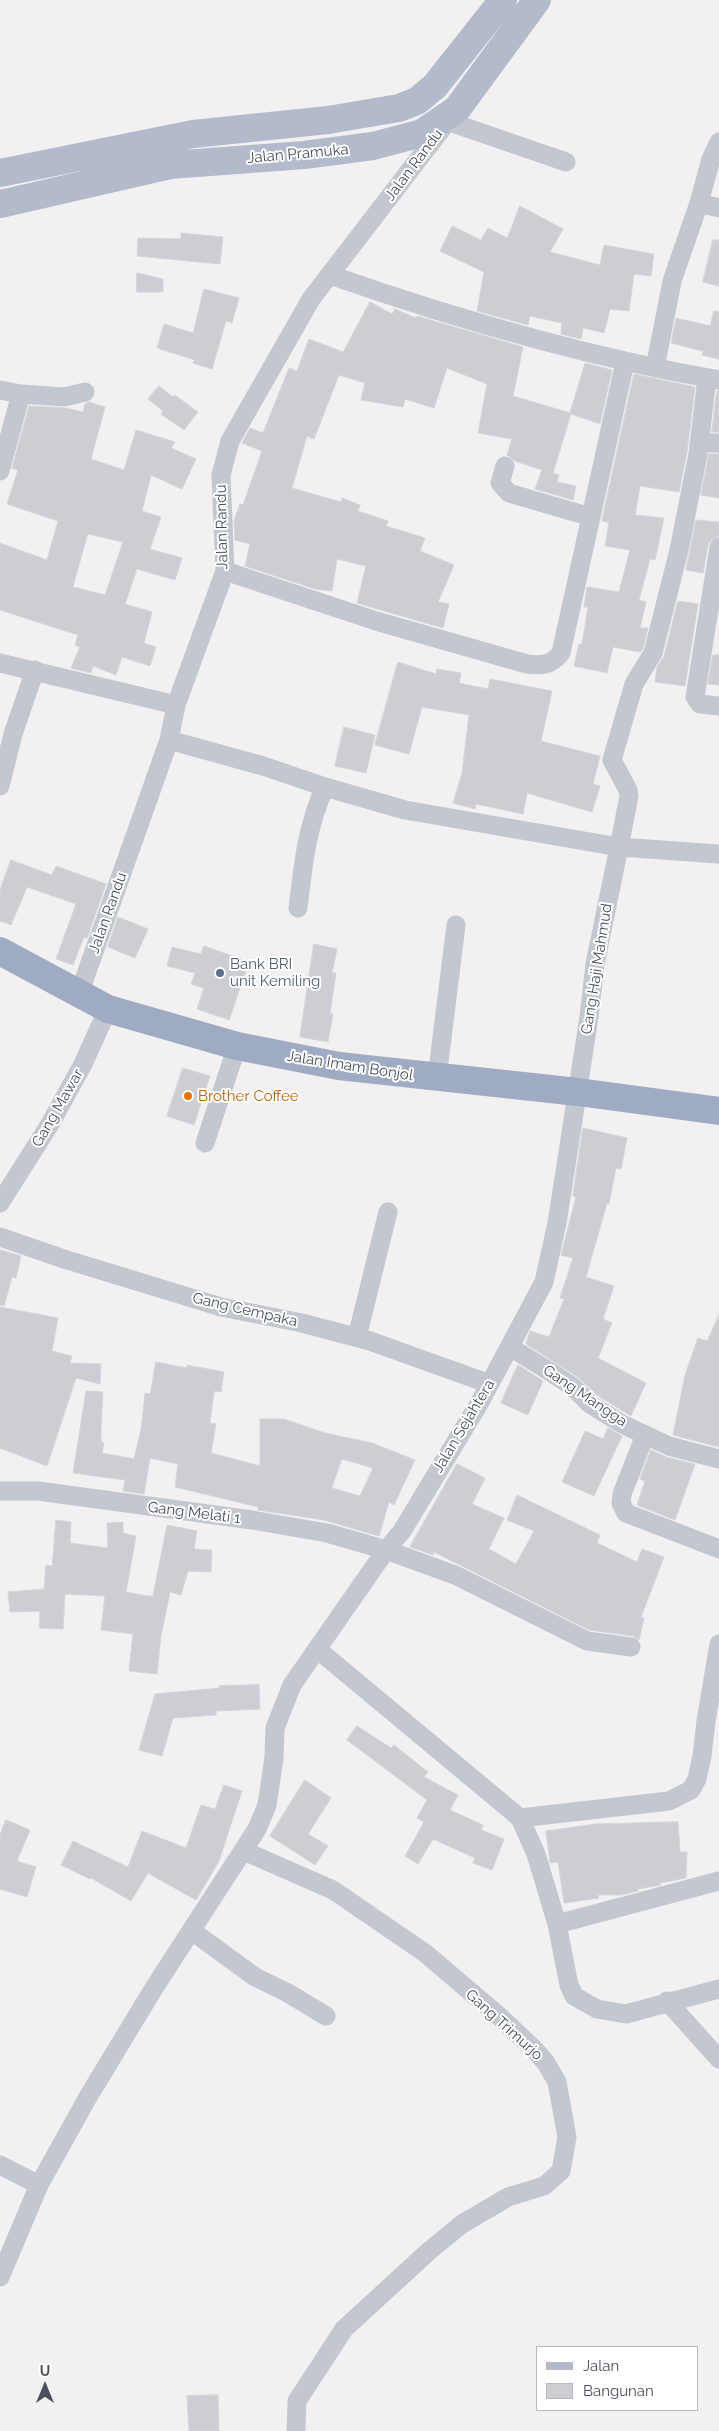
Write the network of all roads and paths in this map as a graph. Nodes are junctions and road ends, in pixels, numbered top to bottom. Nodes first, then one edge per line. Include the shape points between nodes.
1 (503, 0) edge
2 (537, 0) edge
3 (476, 33) junction
4 (502, 48) junction
5 (452, 115) junction
6 (212, 132) junction
7 (719, 142) edge
8 (213, 161) junction
9 (566, 162) dead end
10 (0, 173) edge
11 (699, 203) junction
12 (0, 204) edge
13 (719, 208) edge
14 (330, 275) junction
15 (625, 362) junction
16 (655, 368) junction
17 (713, 380) edge
18 (0, 390) edge
19 (85, 392) dead end
20 (21, 394) junction
21 (699, 443) junction
22 (719, 443) edge
23 (506, 466) dead end
24 (0, 471) edge
25 (591, 517) junction
26 (719, 547) edge
27 (224, 571) junction
28 (716, 583) edge
29 (0, 664) edge
30 (35, 670) junction
31 (176, 705) junction
32 (719, 706) edge
33 (169, 740) junction
34 (0, 786) edge
35 (325, 787) junction
36 (619, 846) junction
37 (719, 854) edge
38 (298, 908) dead end
39 (456, 925) dead end
40 (0, 951) edge
41 (79, 994) junction
42 (108, 1009) junction
43 (237, 1046) junction
44 (437, 1078) junction
45 (578, 1092) junction
46 (719, 1111) edge
47 (205, 1142) dead end
48 (2, 1196) edge
49 (388, 1212) dead end
50 (0, 1237) edge
51 (356, 1337) junction
52 (510, 1347) junction
53 (490, 1384) junction
54 (645, 1435) junction
55 (719, 1460) edge
56 (0, 1491) edge
57 (719, 1549) edge
58 (386, 1550) junction
59 (719, 1644) edge
60 (631, 1647) dead end
61 (317, 1649) junction
62 (520, 1818) junction
63 (244, 1852) junction
64 (719, 1880) edge
65 (557, 1924) junction
66 (192, 1931) junction
67 (719, 1989) edge
68 (667, 2001) junction
69 (326, 2016) dead end
70 (719, 2059) edge
71 (0, 2165) edge
72 (39, 2185) junction
73 (0, 2277) edge
74 (296, 2431) edge

1 - 3 main road, Jalan Pramuka
2 - 4 main road, Jalan Pramuka
3 - 4 main road
3 - 6 main road, Jalan Pramuka via 435,86 417,101 398,108 328,120
4 - 5 main road, Jalan Pramuka
5 - 8 main road, Jalan Pramuka via 422,133 380,145 304,155
5 - 9 street
5 - 14 street, Jalan Randu
6 - 8 main road
6 - 10 main road, Jalan Pramuka
7 - 11 street via 711,158
8 - 12 main road, Jalan Pramuka via 170,165
11 - 13 street
11 - 16 street via 672,281
14 - 15 street via 414,304
14 - 27 street, Jalan Randu via 311,299 230,441 221,474
15 - 16 street
15 - 25 street
16 - 17 street
17 - 21 street, Gang Haji Mahmud
18 - 20 street
19 - 20 street via 64,397
20 - 24 street
21 - 22 street
21 - 36 street, Gang Haji Mahmud via 654,652 634,684 612,760 629,796
23 - 25 street via 500,483 509,493
25 - 27 street via 561,652 544,666 376,621
26 - 28 street
27 - 31 street, Jalan Randu
28 - 32 street via 696,697 700,704
29 - 30 street
30 - 31 street
30 - 34 street
31 - 33 street, Jalan Randu
33 - 35 street
33 - 41 street, Jalan Randu
35 - 36 street via 405,810
35 - 38 street via 315,807 307,842
36 - 37 street
36 - 45 street, Gang Haji Mahmud via 596,964
39 - 44 street
40 - 41 highway, Jalan Imam Bonjol
41 - 42 highway, Jalan Imam Bonjol
42 - 43 highway, Jalan Imam Bonjol
42 - 48 street, Gang Mawar via 50,1124
43 - 44 highway, Jalan Imam Bonjol via 339,1066
43 - 47 street
44 - 45 highway, Jalan Imam Bonjol
45 - 46 highway, Jalan Imam Bonjol
45 - 52 street, Jalan Sejahtera via 544,1282
49 - 51 street
50 - 51 street, Gang Cempaka via 221,1307
51 - 53 street, Gang Cempaka
52 - 53 street, Jalan Sejahtera
52 - 54 street, Gang Mangga via 572,1388 590,1404
53 - 58 street, Jalan Sejahtera via 402,1531
54 - 55 street, Gang Mangga via 668,1446
54 - 57 street via 622,1494 620,1503 626,1513
56 - 58 street, Gang Melati 1 via 38,1491 252,1520 327,1533
58 - 60 street, Gang Melati 1 via 455,1575 587,1641
58 - 61 street, Jalan Sejahtera
59 - 62 street via 702,1756 691,1790 668,1801
61 - 62 street
61 - 63 street, Jalan Sejahtera via 292,1685 275,1728 267,1805
62 - 65 street via 536,1854
63 - 66 street, Jalan Sejahtera
63 - 74 street, Gang Trimurjo via 340,1895 424,1954 498,2016 535,2050 550,2069 557,2082 567,2137 561,2171 544,2186 508,2196 462,2224 344,2329 297,2401
64 - 65 street
65 - 68 street via 574,1996 597,2010 626,2014
66 - 69 street via 255,1977
66 - 72 street, Jalan Sejahtera via 149,1996
67 - 68 street
68 - 70 street
71 - 72 street
72 - 73 street, Jalan Sejahtera

